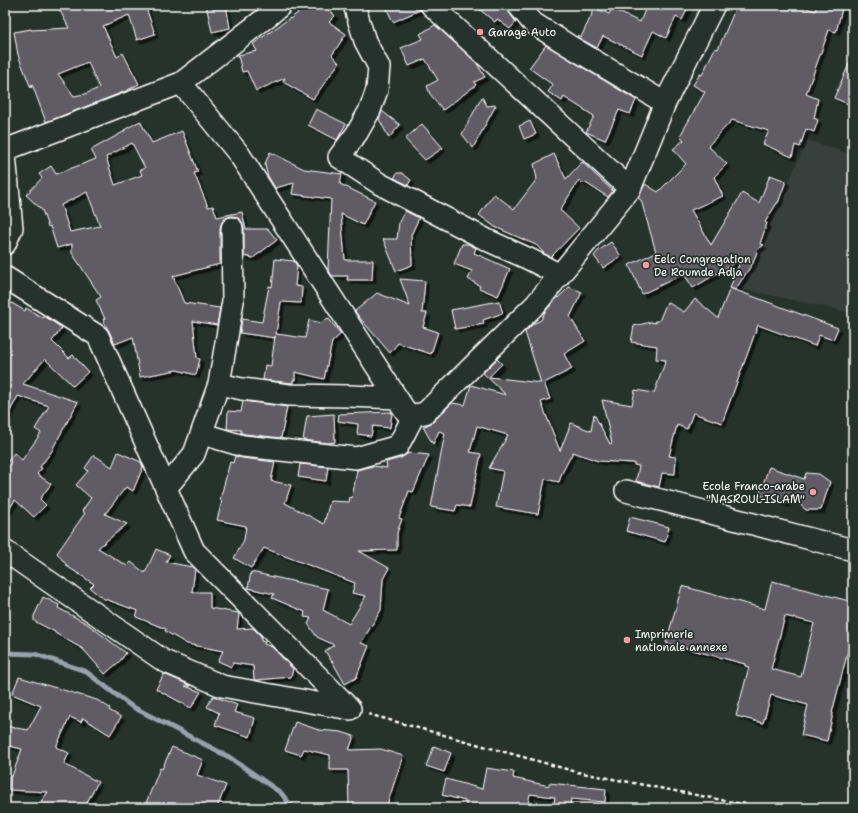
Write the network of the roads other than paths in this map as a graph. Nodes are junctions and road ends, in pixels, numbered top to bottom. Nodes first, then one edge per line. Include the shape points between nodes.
1 (281, 5) edge
2 (354, 5) edge
3 (431, 5) edge
4 (518, 5) edge
5 (714, 5) edge
6 (181, 83) junction
7 (665, 103) junction
8 (5, 150) edge
9 (5, 155) edge
10 (630, 189) junction
11 (232, 228) dead end
12 (5, 244) edge
13 (560, 275) junction
14 (5, 277) edge
15 (219, 384) junction
16 (397, 398) junction
17 (414, 415) junction
18 (202, 432) junction
19 (166, 488) junction
20 (626, 491) dead end
21 (853, 550) edge
22 (5, 551) edge

1 - 6 street
2 - 13 street via 365,41 379,67 377,90 358,133 338,157 380,184
3 - 10 street
4 - 7 street via 533,23
5 - 7 street
6 - 8 street
6 - 16 street via 238,154
7 - 10 street
9 - 12 street via 12,228
10 - 13 street
11 - 15 street via 233,301
13 - 17 street via 536,304 425,413
14 - 19 street via 98,336
15 - 16 street via 289,395
15 - 18 street
16 - 17 street via 406,412
17 - 18 street via 398,446 356,458 243,446
18 - 19 street via 194,454
19 - 22 street via 194,551 350,709 222,686 164,661
20 - 21 street

